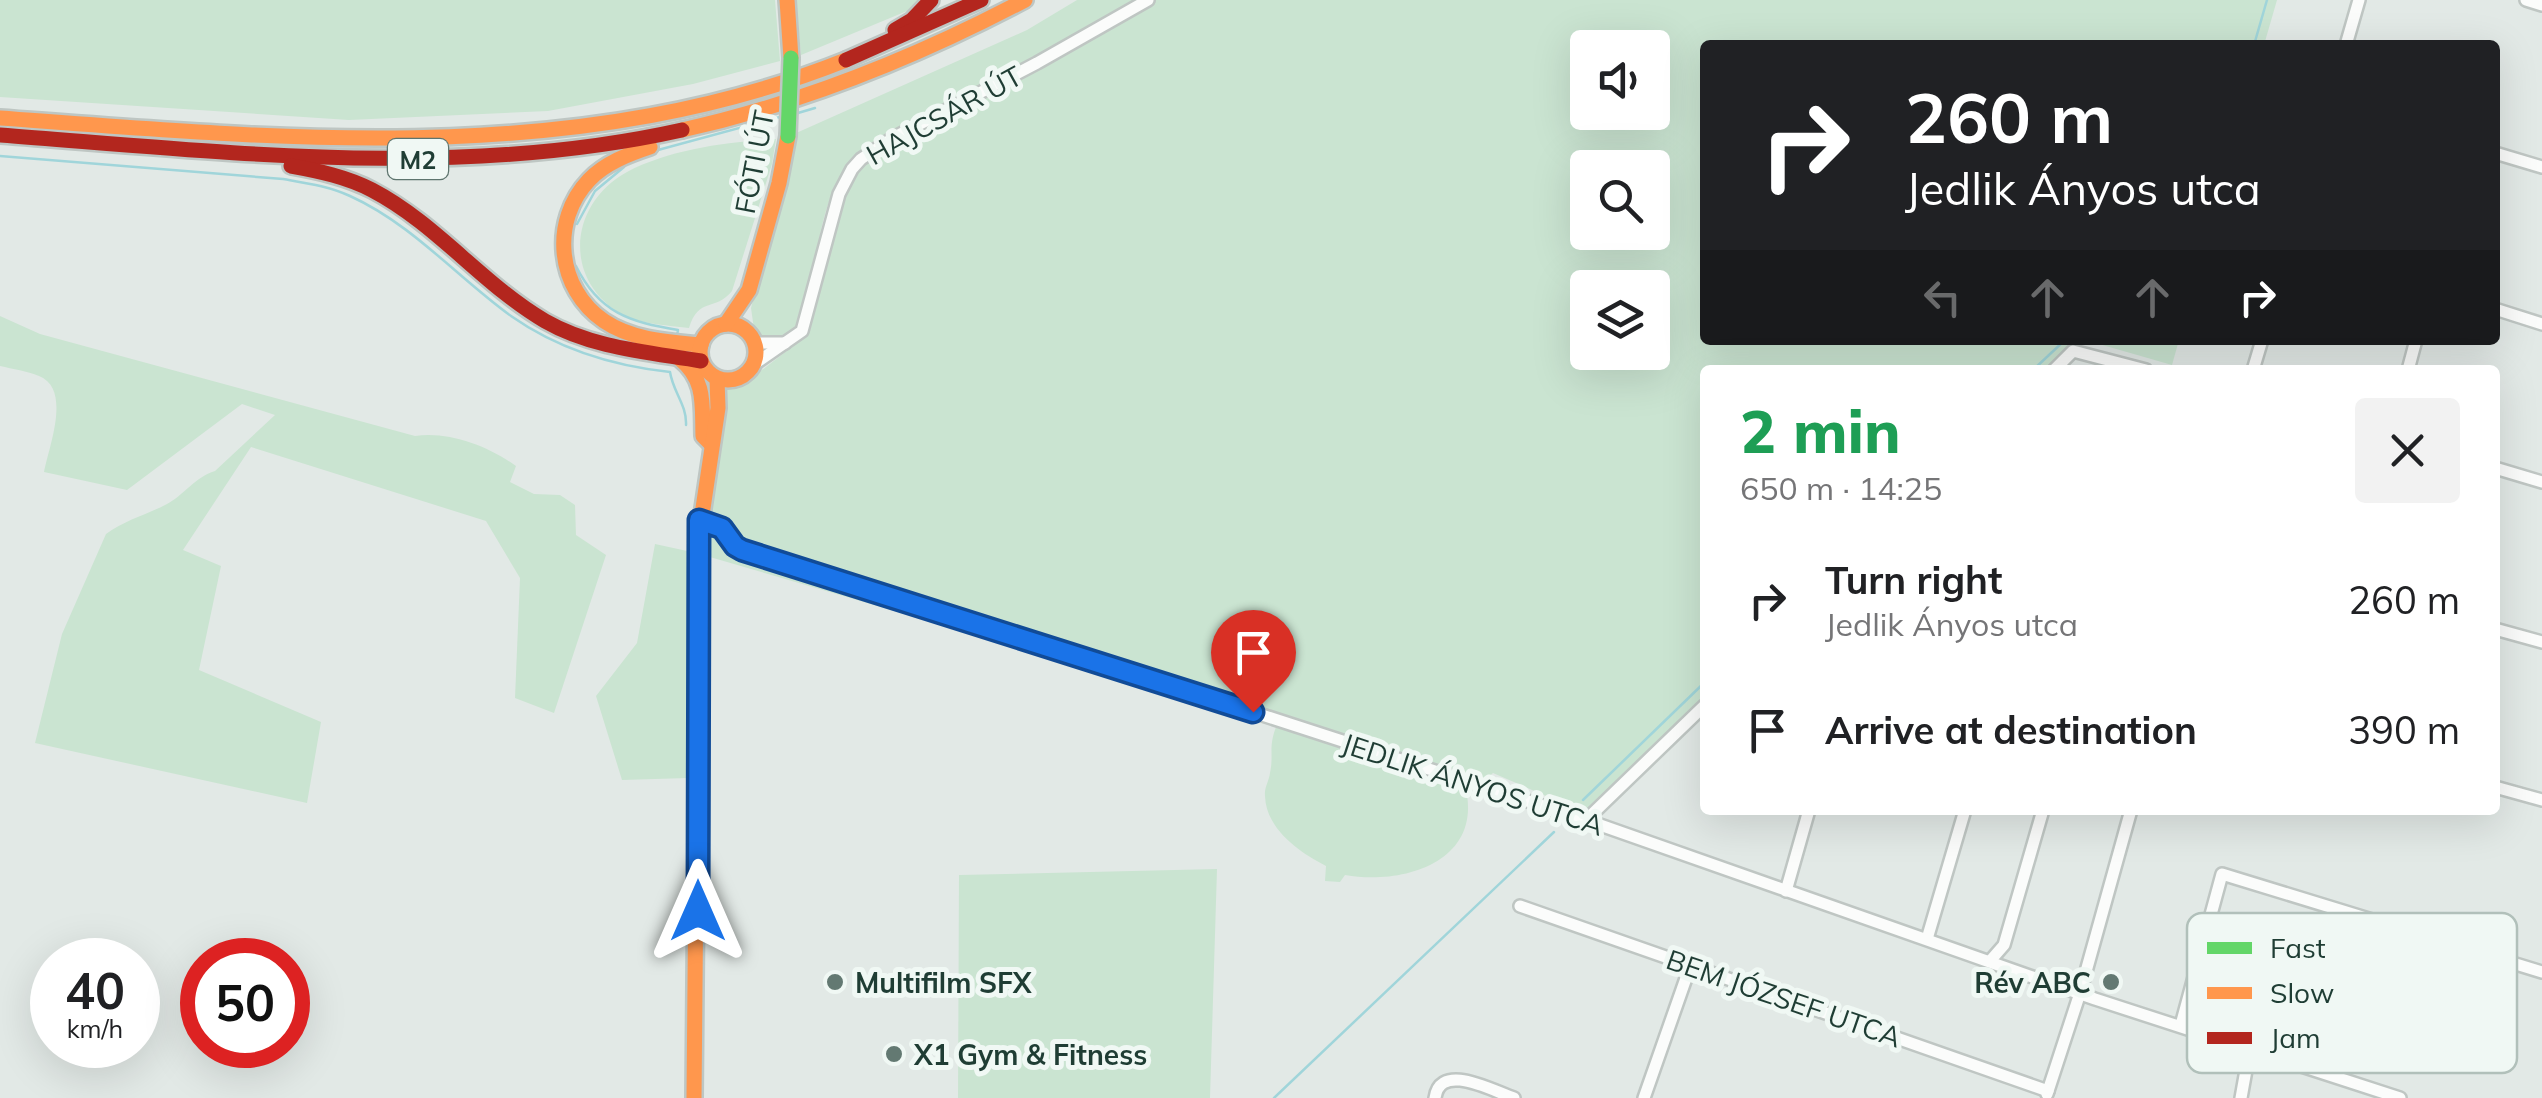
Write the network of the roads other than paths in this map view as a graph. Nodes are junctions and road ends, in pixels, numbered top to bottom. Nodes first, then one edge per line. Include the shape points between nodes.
1 (787, 0) edge
2 (932, 0) edge
3 (981, 0) edge
4 (1025, 0) edge
5 (1148, 0) edge
6 (2359, 0) edge
7 (2526, 0) edge
8 (2542, 4) edge
9 (2347, 40) edge
10 (840, 64) junction
11 (0, 118) edge
12 (693, 128) junction
13 (0, 135) edge
14 (240, 152) junction
15 (2500, 155) edge
16 (2542, 167) edge
17 (749, 290) junction
18 (2500, 311) edge
19 (726, 324) junction
20 (2542, 324) edge
21 (752, 338) junction
22 (789, 342) junction
23 (701, 353) junction
24 (2096, 356) junction
25 (678, 358) junction
26 (2059, 365) edge
27 (2093, 365) edge
28 (2128, 365) edge
29 (753, 366) junction
30 (723, 380) junction
31 (710, 443) junction
32 (2500, 469) edge
33 (2542, 482) edge
34 (699, 520) junction
35 (2500, 630) edge
36 (2542, 642) edge
37 (1700, 710) edge
38 (2500, 788) edge
39 (2542, 800) edge
40 (1808, 815) edge
41 (1964, 815) edge
42 (2042, 815) edge
43 (2130, 815) edge
44 (1586, 820) junction
45 (1786, 891) junction
46 (1520, 906) dead end
47 (2211, 913) edge
48 (2349, 913) edge
49 (1927, 939) junction
50 (1990, 961) junction
51 (1691, 964) junction
52 (2517, 964) edge
53 (2542, 972) edge
54 (2080, 993) junction
55 (2187, 1003) edge
56 (2181, 1025) junction
57 (2187, 1027) edge
58 (2246, 1073) edge
59 (2325, 1073) edge
60 (2047, 1094) edge
61 (694, 1098) edge
62 (1435, 1098) edge
63 (1514, 1098) edge
64 (1644, 1098) edge
65 (2241, 1098) edge
66 (2400, 1098) edge

1 - 17 main road, FÓTI ÚT, bridge via 788,136
2 - 10 main road
3 - 10 main road, M2
4 - 12 main road, M2 via 857,79
5 - 22 street, HAJCSÁR ÚT via 861,159 839,194 805,325
6 - 9 street
7 - 8 street
10 - 11 main road, M2 via 691,108 497,136 300,138
12 - 14 main road, M2 via 502,156 411,160
12 - 23 main road via 588,180 571,206 563,256 581,300 605,322
13 - 14 main road, M2
14 - 25 main road via 330,173 383,196 512,300 566,332
15 - 16 street
17 - 19 main road, FÓTI ÚT
17 - 21 main road
18 - 20 street
19 - 21 main road
19 - 23 main road via 712,329
21 - 22 street
21 - 29 main road
22 - 29 street, HAJCSÁR ÚT
23 - 25 main road
23 - 30 main road
24 - 26 street via 2073,351
24 - 27 street
24 - 28 street
25 - 31 main road via 702,383 704,436
29 - 30 main road via 740,378
30 - 31 main road
31 - 34 main road
32 - 33 street
34 - 44 street, JEDLIK ÁNYOS UTCA via 722,528 742,550
34 - 61 main road
35 - 36 street
37 - 44 street
38 - 39 street
40 - 45 street
41 - 49 street
42 - 50 street via 2004,946
43 - 54 street
44 - 45 street, JEDLIK ÁNYOS UTCA
45 - 49 street, JEDLIK ÁNYOS UTCA
46 - 51 street, BEM JÓZSEF UTCA
47 - 48 street via 2222,874
49 - 50 street, JEDLIK ÁNYOS UTCA
50 - 54 street, JEDLIK ÁNYOS UTCA
51 - 60 street, BEM JÓZSEF UTCA
51 - 64 street
52 - 53 street
54 - 56 street, JEDLIK ÁNYOS UTCA
54 - 60 street
55 - 56 street
56 - 57 street, JEDLIK ÁNYOS UTCA
58 - 65 street
59 - 66 street, JEDLIK ÁNYOS UTCA
62 - 63 street via 1444,1080 1456,1078

